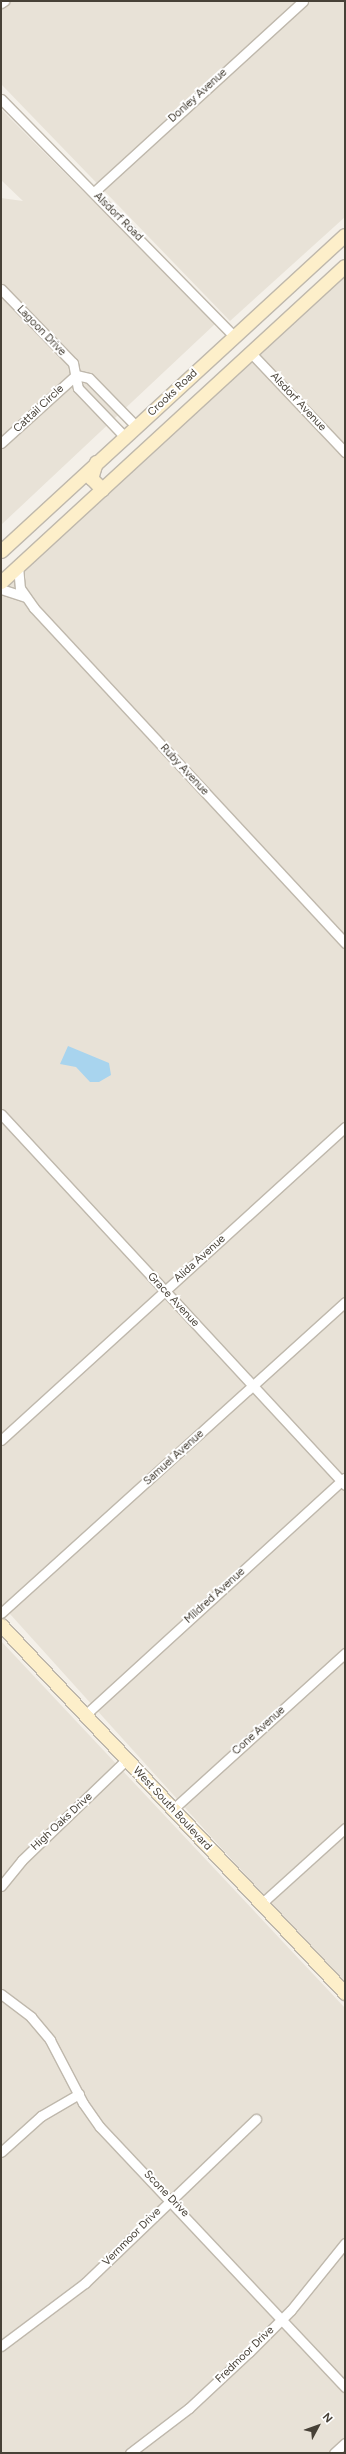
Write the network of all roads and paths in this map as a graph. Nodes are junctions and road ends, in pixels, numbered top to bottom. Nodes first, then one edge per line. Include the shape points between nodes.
1 (4, 1) edge
2 (303, 1) edge
3 (1, 4) edge
4 (1, 99) edge
5 (94, 192) junction
6 (345, 235) edge
7 (345, 266) edge
8 (306, 270) junction
9 (1, 289) edge
10 (312, 296) junction
11 (234, 336) junction
12 (251, 352) junction
13 (76, 375) junction
14 (137, 426) junction
15 (125, 437) junction
16 (1, 443) edge
17 (345, 452) edge
18 (96, 462) junction
19 (102, 489) junction
20 (1, 550) edge
21 (18, 566) junction
22 (1, 582) edge
23 (1, 589) edge
24 (24, 597) junction
25 (345, 943) edge
26 (1, 1114) edge
27 (345, 1127) edge
28 (164, 1291) junction
29 (345, 1302) edge
30 (253, 1386) junction
31 (1, 1440) edge
32 (344, 1481) edge
33 (1, 1613) edge
34 (1, 1625) edge
35 (345, 1653) edge
36 (85, 1715) junction
37 (126, 1760) junction
38 (172, 1810) junction
39 (345, 1828) edge
40 (4, 1874) edge
41 (1, 1886) edge
42 (261, 1904) junction
43 (345, 1993) edge
44 (1, 1994) edge
45 (79, 2094) junction
46 (256, 2119) dead end
47 (1, 2152) edge
48 (171, 2198) junction
49 (345, 2243) edge
50 (281, 2320) junction
51 (1, 2346) edge
52 (345, 2387) edge
53 (345, 2443) edge
54 (130, 2453) edge
55 (334, 2453) edge

1 - 3 street
2 - 5 street, Donley Avenue
4 - 5 street, Alsdorf Road
5 - 11 street, Alsdorf Road
6 - 8 main road, Crooks Road
7 - 10 main road, Crooks Road
8 - 10 main road via 316,280
8 - 11 main road, Crooks Road
9 - 13 street, Lagoon Drive via 73,363
10 - 12 main road, Crooks Road
11 - 14 main road, Crooks Road
12 - 17 street, Alsdorf Avenue
12 - 19 main road, Crooks Road
13 - 14 street via 89,378
13 - 15 street, Lagoon Drive via 78,388
13 - 16 street, Cattail Circle
14 - 15 main road, Crooks Road
15 - 18 main road, Crooks Road
18 - 19 main road via 91,478
18 - 20 main road, Crooks Road
19 - 21 main road, Crooks Road
21 - 22 main road, Crooks Road
21 - 24 street, Ruby Avenue via 18,582
23 - 24 street, Ruby Avenue
24 - 25 street, Ruby Avenue
26 - 28 street, Grace Avenue
27 - 28 street, Alida Avenue
28 - 30 street, Grace Avenue
28 - 31 street, Alida Avenue
29 - 30 street, Samuel Avenue
30 - 32 street, Grace Avenue
30 - 33 street, Samuel Avenue
32 - 36 street, Mildred Avenue
34 - 36 main road, West South Boulevard
35 - 38 street, Cone Avenue
36 - 37 main road, West South Boulevard
37 - 38 main road, West South Boulevard
37 - 40 street, High Oaks Drive
38 - 42 main road, West South Boulevard
39 - 42 street
40 - 41 street, High Oaks Drive
42 - 43 main road, West South Boulevard
44 - 45 street, Scone Drive via 31,2017 50,2040
45 - 47 street via 41,2116
45 - 48 street, Scone Drive via 100,2127
46 - 48 street, Vernmoor Drive
48 - 50 street, Scone Drive
48 - 51 street, Vernmoor Drive via 85,2283
49 - 50 street, Fredmoor Drive
50 - 52 street, Scone Drive
50 - 54 street, Fredmoor Drive via 189,2408
53 - 55 street

